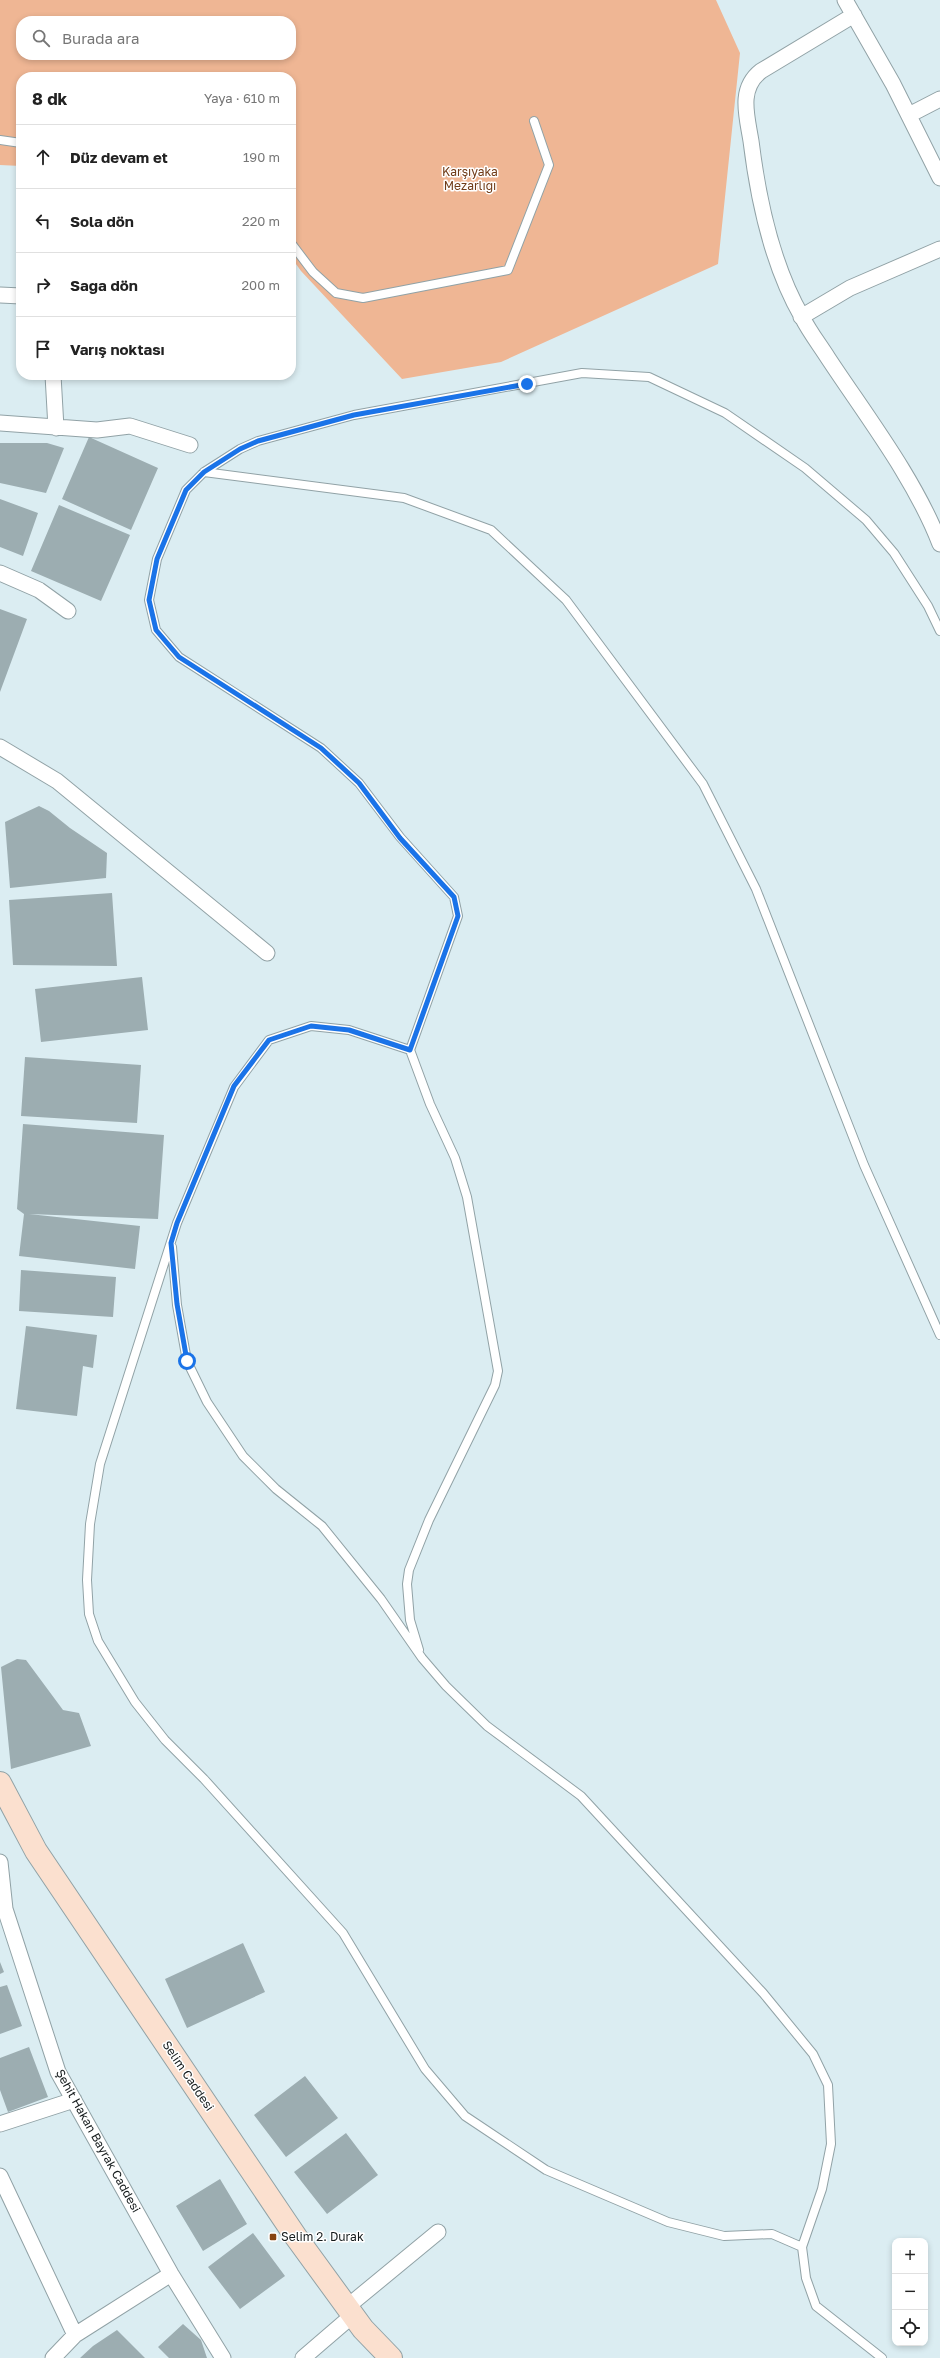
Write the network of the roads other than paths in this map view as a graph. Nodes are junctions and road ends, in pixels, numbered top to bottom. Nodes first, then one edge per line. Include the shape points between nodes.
1 (845, 0) edge
2 (854, 15) junction
3 (940, 98) edge
4 (909, 115) junction
5 (534, 121) dead end
6 (0, 140) edge
7 (16, 142) edge
8 (940, 178) edge
9 (940, 249) edge
10 (296, 250) edge
11 (0, 295) edge
12 (16, 296) edge
13 (801, 317) junction
14 (53, 380) edge
15 (0, 424) edge
16 (56, 428) junction
17 (190, 445) dead end
18 (204, 472) junction
19 (940, 544) edge
20 (0, 573) edge
21 (68, 611) dead end
22 (940, 631) edge
23 (0, 747) edge
24 (268, 953) dead end
25 (410, 1050) junction
26 (171, 1243) junction
27 (940, 1335) edge
28 (422, 1658) junction
29 (0, 1783) edge
30 (0, 1862) edge
31 (1, 1885) edge
32 (74, 2100) junction
33 (0, 2124) edge
34 (0, 2176) edge
35 (438, 2232) dead end
36 (802, 2247) junction
37 (171, 2274) junction
38 (350, 2311) junction
39 (75, 2335) junction
40 (53, 2358) edge
41 (222, 2358) edge
42 (303, 2358) edge
43 (391, 2358) edge
44 (882, 2358) edge

1 - 2 street
2 - 4 street
2 - 13 street via 761,70 754,76 746,91 755,173 766,219 784,276
3 - 4 street
4 - 8 street
5 - 10 lane via 549,165 508,270 364,298 336,294 313,272
6 - 7 lane
9 - 13 street via 850,288
11 - 12 street
13 - 19 street via 889,451 932,523
14 - 16 street
15 - 16 street
16 - 17 street via 97,430 130,426
18 - 22 lane via 240,449 258,441 354,415 582,373 649,376 725,413 805,468 866,520 894,553 928,606
18 - 25 lane via 186,490 157,559 149,600 156,630 179,657 321,748 359,783 400,838 454,897 458,916
18 - 27 lane via 404,498 490,530 566,600 703,784 756,890 864,1165
20 - 21 street via 39,590
23 - 24 street via 57,781
25 - 26 lane via 349,1030 311,1026 269,1040 234,1086
25 - 28 lane via 430,1104 455,1158 467,1197 498,1371 495,1385 430,1520 409,1570 407,1584 410,1620
26 - 28 lane via 177,1304 187,1361 207,1402 244,1456 276,1489 322,1526 381,1599
26 - 36 lane via 100,1464 90,1524 87,1580 89,1614 98,1641 135,1702 165,1740 210,1784 343,1933 425,2069 465,2116 546,2170 668,2222 724,2236 772,2234
28 - 36 lane via 487,1726 581,1796 763,1993 813,2054 828,2085 831,2144 822,2189
29 - 38 main road, Selim Caddesi via 36,1851 296,2237
30 - 31 street, Şehit Hakan Bayrak Caddesi
31 - 32 street, Şehit Hakan Bayrak Caddesi via 5,1909 58,2072
32 - 33 street
32 - 37 street, Şehit Hakan Bayrak Caddesi
34 - 39 street
35 - 38 street
36 - 44 lane via 806,2278 816,2306
37 - 39 street
37 - 41 street, Şehit Hakan Bayrak Caddesi
38 - 42 street
38 - 43 main road, Selim Caddesi
39 - 40 street

